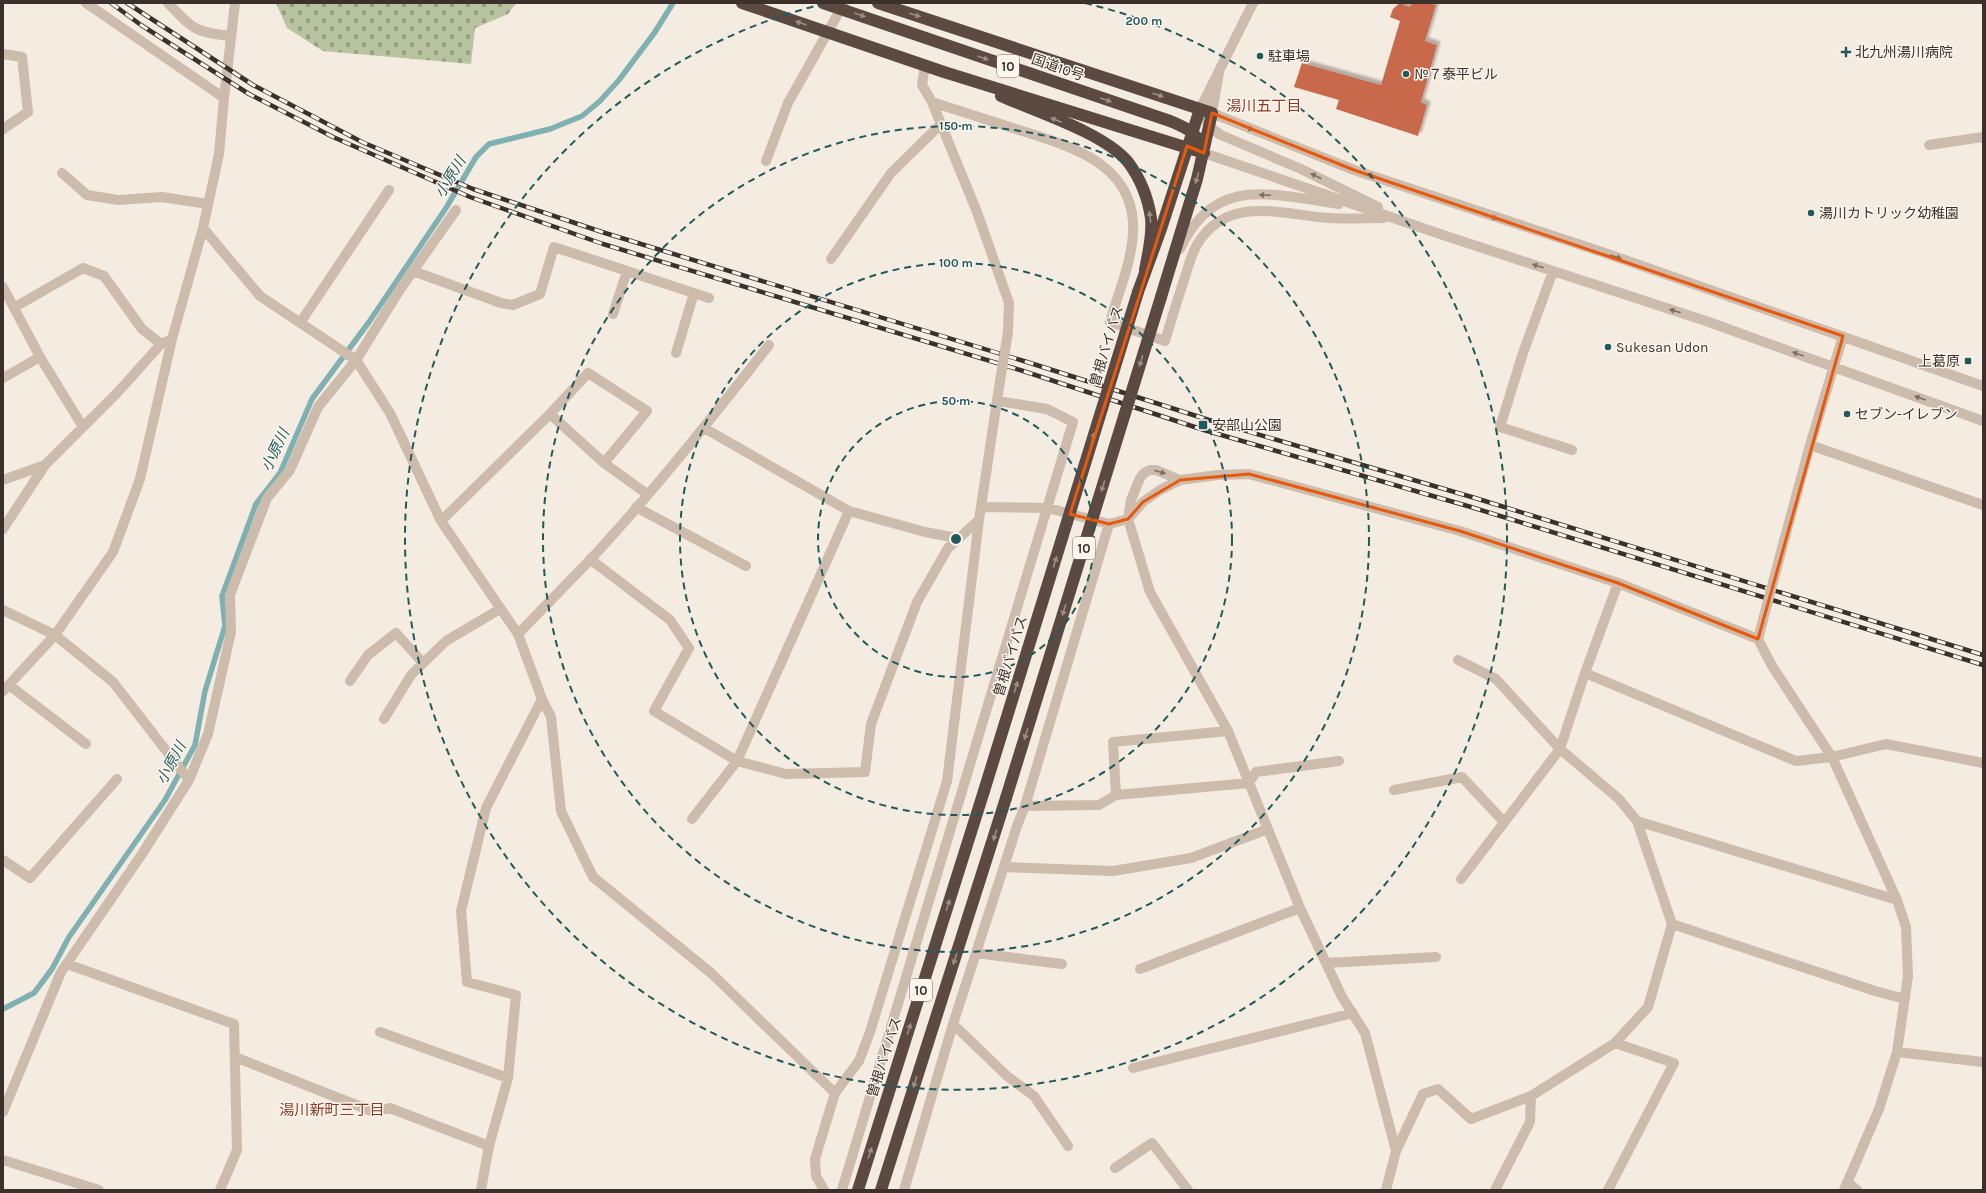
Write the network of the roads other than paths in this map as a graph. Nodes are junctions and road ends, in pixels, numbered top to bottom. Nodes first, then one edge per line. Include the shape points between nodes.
1 (86, 3) edge
2 (168, 3) edge
3 (235, 3) edge
4 (742, 3) edge
5 (823, 3) edge
6 (878, 3) edge
7 (1253, 3) edge
8 (843, 6) edge
9 (827, 32) junction
10 (230, 36) junction
11 (3, 54) edge
12 (925, 65) junction
13 (944, 72) junction
14 (1219, 73) junction
15 (224, 98) junction
16 (932, 102) junction
17 (1200, 109) junction
18 (1212, 113) junction
19 (941, 124) junction
20 (1210, 127) junction
21 (3, 130) edge
22 (1192, 131) junction
23 (1983, 137) edge
24 (1928, 145) dead end
25 (1187, 146) junction
26 (1204, 153) junction
27 (766, 161) dead end
28 (62, 173) dead end
29 (389, 190) dead end
30 (208, 204) junction
31 (1359, 206) junction
32 (456, 210) dead end
33 (1392, 218) junction
34 (1414, 225) junction
35 (203, 228) junction
36 (831, 259) dead end
37 (1145, 270) junction
38 (1553, 270) junction
39 (413, 271) junction
40 (627, 271) junction
41 (1168, 274) junction
42 (3, 287) edge
43 (694, 293) junction
44 (709, 298) dead end
45 (15, 307) junction
46 (613, 314) dead end
47 (300, 323) junction
48 (1843, 336) junction
49 (172, 339) junction
50 (161, 344) junction
51 (769, 345) dead end
52 (676, 353) dead end
53 (40, 357) junction
54 (356, 360) junction
55 (1832, 366) junction
56 (3, 378) edge
57 (1983, 386) edge
58 (998, 401) junction
59 (550, 414) junction
60 (1983, 421) edge
61 (82, 427) junction
62 (704, 428) junction
63 (1810, 445) junction
64 (1572, 450) dead end
65 (604, 463) junction
66 (45, 465) junction
67 (3, 480) edge
68 (1180, 480) junction
69 (647, 494) junction
70 (1983, 505) edge
71 (636, 507) junction
72 (983, 507) junction
73 (1048, 508) junction
74 (849, 511) junction
75 (1128, 519) junction
76 (979, 520) junction
77 (441, 521) junction
78 (1109, 524) junction
79 (3, 528) edge
80 (957, 538) junction
81 (590, 559) junction
82 (746, 566) dead end
83 (1618, 583) junction
84 (500, 608) junction
85 (3, 610) edge
86 (518, 634) junction
87 (56, 635) junction
88 (1758, 639) junction
89 (1458, 660) dead end
90 (423, 663) junction
91 (1585, 673) junction
92 (350, 681) dead end
93 (6, 688) edge
94 (542, 699) junction
95 (384, 719) dead end
96 (1228, 731) junction
97 (86, 744) dead end
98 (1560, 749) junction
99 (1832, 757) junction
100 (737, 761) junction
101 (1339, 761) dead end
102 (1983, 763) edge
103 (117, 779) dead end
104 (189, 780) junction
105 (1249, 783) junction
106 (1394, 790) dead end
107 (1116, 795) junction
108 (1025, 806) junction
109 (692, 819) dead end
110 (1637, 821) junction
111 (1504, 822) junction
112 (1268, 829) junction
113 (3, 860) edge
114 (1004, 867) junction
115 (1461, 879) dead end
116 (1897, 900) junction
117 (1300, 908) junction
118 (1672, 924) junction
119 (976, 953) junction
120 (1436, 957) dead end
121 (1326, 963) junction
122 (67, 964) junction
123 (1062, 964) dead end
124 (1140, 969) dead end
125 (1905, 999) junction
126 (1353, 1014) junction
127 (953, 1024) junction
128 (380, 1032) dead end
129 (1615, 1043) junction
130 (1897, 1052) junction
131 (235, 1057) junction
132 (1983, 1062) edge
133 (1133, 1068) dead end
134 (508, 1078) junction
135 (835, 1093) junction
136 (1531, 1096) junction
137 (3, 1112) edge
138 (489, 1146) junction
139 (1068, 1146) dead end
140 (1396, 1151) junction
141 (3, 1160) edge
142 (1115, 1168) dead end
143 (1846, 1186) edge
144 (100, 1190) edge
145 (220, 1190) edge
146 (481, 1190) edge
147 (824, 1190) edge
148 (842, 1190) edge
149 (858, 1190) edge
150 (881, 1190) edge
151 (904, 1190) edge
152 (1188, 1190) edge
153 (1386, 1190) edge
154 (1495, 1190) edge
155 (1608, 1190) edge
156 (1857, 1190) edge

1 - 15 street
2 - 10 street via 191,27 206,33
3 - 10 street
9 -> 4 highway, 10
5 - 8 highway, 国道10号 / 10
6 -> 17 highway, 国道10号 / 10
7 - 14 street
8 - 9 street
8 -> 22 highway, 国道10号 / 10
9 - 12 highway, 10
9 - 27 street via 788,103
10 - 15 street
11 - 21 street via 22,57 28,112
12 - 13 highway, 10
12 - 16 street via 922,85
13 - 25 highway, 10
37 -> 13 highway via 1151,220 1138,177 1127,161 1110,146 1086,133
14 - 17 street
14 - 18 street
15 - 30 street via 219,154
16 - 19 street
16 - 33 street via 1064,145 1095,159 1108,170 1127,197 1133,223 1130,256 1110,322 1165,341 1197,244 1207,230 1218,222 1243,211 1258,210 1329,218
17 - 18 highway, 国道10号 / 10
17 - 20 street
17 - 22 highway, 曽根バイパス / 10
18 - 20 highway, 10
18 -> 48 street via 1354,170 1608,254
19 - 36 street via 891,173
19 - 58 street, bridge via 977,212 1009,303 1008,332
20 - 26 highway, 10
34 -> 20 street via 1302,169 1221,135
22 - 25 highway, 曽根バイパス / 10
22 - 26 highway
23 - 24 street
25 - 26 highway, 10
25 - 37 highway, 曽根バイパス / 10 via 1161,229
26 - 31 street
26 -> 41 highway, 10
28 - 30 street via 87,195 118,200 162,197
29 - 47 street
30 - 35 street
31 - 33 street
31 -> 41 street via 1256,194 1227,199 1213,205 1194,225
32 - 39 street
33 - 34 street
38 -> 34 street
35 - 47 street via 260,296
35 - 49 street
149 -> 37 highway, 曽根バイパス / 10, bridge
55 -> 38 street
38 - 64 street via 1500,427
39 - 40 street via 513,305 540,294 554,247
39 - 54 street
40 - 43 street
40 - 46 street
41 -> 150 highway, 10, bridge via 1006,798
42 - 45 street
43 - 44 street
43 - 52 street
45 - 50 street via 83,268 104,276 142,329
45 - 53 street
47 - 54 street
48 - 55 street
48 - 57 street
49 - 50 street
49 - 87 street via 140,479 113,552
50 - 61 street
51 - 62 street
53 - 56 street
53 - 61 street
54 - 77 street via 390,413
54 - 104 street via 318,406 290,470 267,498 251,538 230,595 231,632 208,734
60 -> 55 street
55 - 63 street
58 - 72 street
58 - 73 street via 1047,409 1074,422
59 - 65 street
59 - 65 street via 588,373 647,411
59 - 77 street
61 - 66 street
62 - 69 street
62 - 74 street
63 - 70 street
63 - 88 street, bridge
65 - 69 street
66 - 67 street
66 - 79 street
68 - 75 street via 1143,502
75 -> 68 street via 1131,500 1144,473 1156,470
68 - 83 street via 1249,474 1460,531
69 - 71 street
71 - 81 street
71 - 82 street
72 - 73 street
72 - 76 street
73 - 78 street
73 - 148 street
74 - 80 street
74 - 100 street
75 - 78 street
75 - 96 street via 1150,592
76 - 80 street
76 - 135 street via 947,781 870,1032 859,1061
77 - 84 street
78 - 108 street
80 - 100 street via 948,548 917,602 871,724 865,772 786,774
81 - 86 street
81 - 100 street via 670,620 689,648 654,711
83 - 88 street
83 - 91 street
84 - 86 street
84 - 90 street via 446,641
85 - 87 street
86 - 94 street
87 - 93 street
87 - 104 street via 113,682
88 - 99 street via 1772,666
89 - 98 street via 1496,679
90 - 92 street via 396,633 368,655
90 - 95 street via 411,676
91 - 98 street
91 - 99 street via 1796,761
93 - 97 street
94 - 134 street via 486,808 461,911 467,982 516,994
94 - 135 street via 552,717 561,811 592,877 711,973
96 - 105 street
96 - 107 street via 1112,742
98 - 110 street via 1619,799
98 - 111 street
99 - 102 street via 1886,744
99 - 116 street
100 - 109 street
101 - 105 street via 1256,772
103 - 113 street via 30,878
104 - 122 street
105 - 107 street
105 - 112 street
106 - 111 street via 1462,777
107 - 108 street via 1099,805
108 - 114 street
110 - 116 street
110 - 118 street
111 - 115 street
112 - 114 street via 1191,858 1113,871
112 - 117 street
114 - 119 street
116 - 125 street via 1906,927 1908,976
117 - 121 street
117 - 124 street
118 - 125 street via 1875,992
118 - 129 street via 1648,1007
119 - 123 street
119 - 127 street
120 - 121 street
121 - 126 street
122 - 131 street via 234,1024
122 - 137 street via 61,972
125 - 130 street
126 - 133 street
126 - 140 street via 1365,1033
127 - 139 street via 1007,1076 1034,1096
127 - 151 street
128 - 134 street
129 - 136 street
129 - 155 street via 1674,1063
130 - 132 street
130 - 143 street via 1879,1109
131 - 138 street via 374,1112 390,1108
131 - 145 street via 237,1150
134 - 138 street
135 - 147 street via 815,1159 816,1176
136 - 140 street via 1471,1119 1438,1089 1423,1094
136 - 154 street via 1530,1122
138 - 146 street
140 - 153 street
141 - 144 street
142 - 152 street via 1152,1143
143 - 156 street

